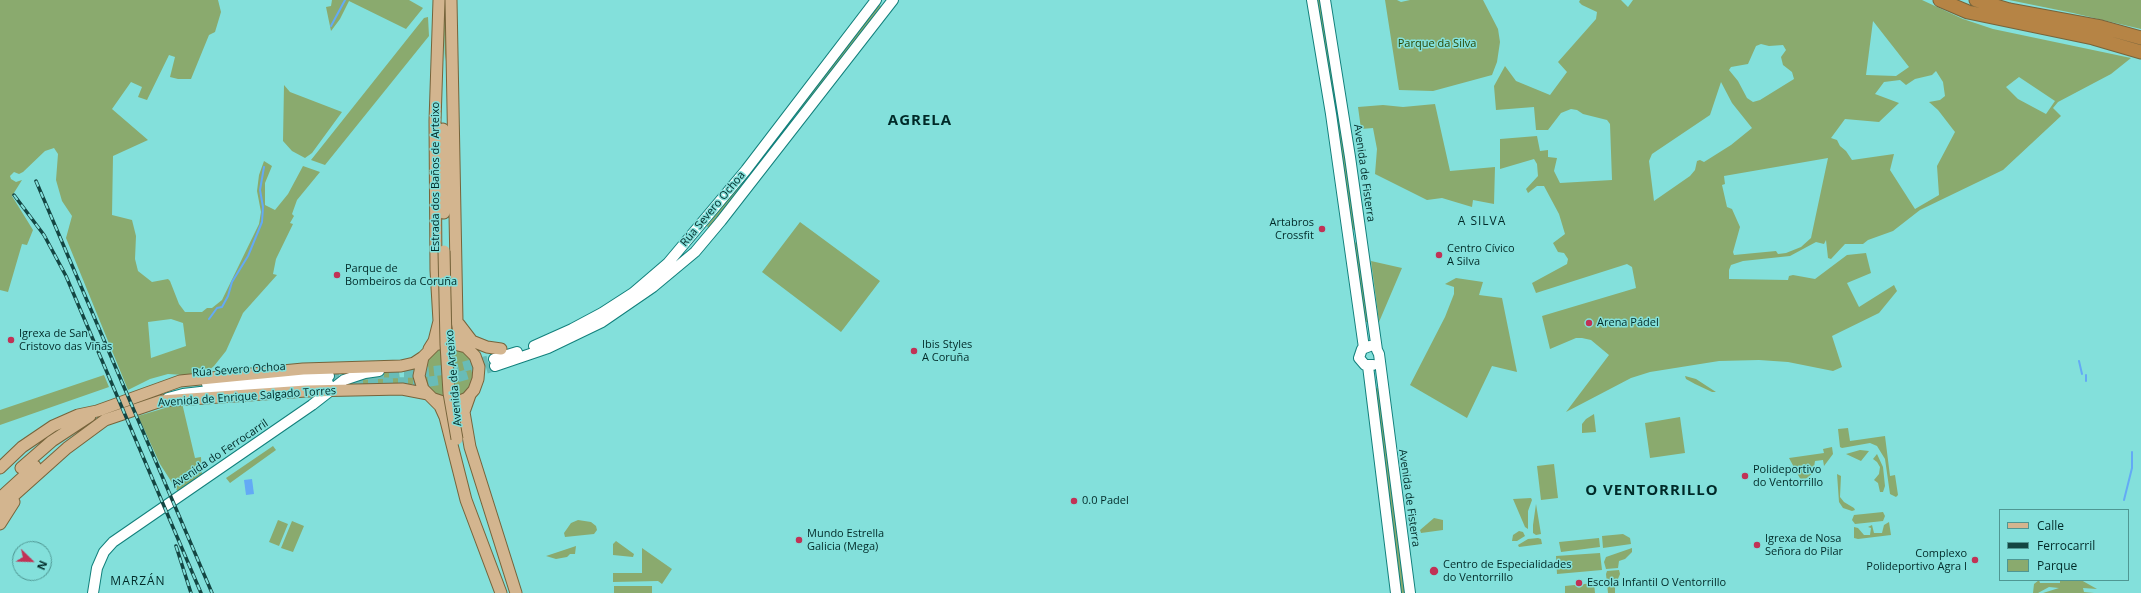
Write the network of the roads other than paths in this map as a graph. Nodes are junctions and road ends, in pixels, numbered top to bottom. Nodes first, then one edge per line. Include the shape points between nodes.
1 (440, 0) edge
2 (451, 0) edge
3 (876, 0) edge
4 (888, 0) edge
5 (893, 0) edge
6 (1312, 0) edge
7 (1325, 0) edge
8 (1940, 0) edge
9 (1976, 0) edge
10 (452, 14) junction
11 (2141, 38) edge
12 (2141, 52) edge
13 (841, 66) junction
14 (446, 251) junction
15 (437, 307) junction
16 (457, 321) junction
17 (461, 345) junction
18 (1364, 348) junction
19 (501, 349) dead end
20 (425, 354) junction
21 (1378, 354) junction
22 (1368, 366) junction
23 (393, 367) junction
24 (330, 383) junction
25 (378, 390) junction
26 (151, 392) junction
27 (470, 395) junction
28 (431, 397) junction
29 (97, 411) junction
30 (105, 420) junction
31 (456, 438) junction
32 (22, 447) junction
33 (57, 457) junction
34 (0, 462) edge
35 (0, 468) edge
36 (0, 487) edge
37 (0, 498) edge
38 (0, 508) edge
39 (0, 524) edge
40 (93, 593) edge
41 (501, 593) edge
42 (505, 593) edge
43 (515, 593) edge
44 (1396, 593) edge
45 (1410, 593) edge

1 - 14 main road, Estrada dos Baños de Arteixo
1 - 15 main road, Estrada dos Baños de Arteixo via 435,122
2 - 10 main road, Estrada dos Baños de Arteixo
3 - 13 main road, Rúa Severo Ochoa via 746,170 685,244 656,274 633,293 572,330 494,363 548,348 595,325 627,306 684,262 705,241
4 - 13 main road
5 - 13 main road, Rúa Severo Ochoa
6 - 18 main road
7 - 21 main road, Avenida de Fisterra
8 - 12 highway via 1968,12 2093,38
9 - 11 highway via 2009,10 2101,27
10 - 14 main road, Estrada dos Baños de Arteixo via 447,85
10 - 16 main road, Estrada dos Baños de Arteixo
14 - 31 main road, Avenida de Arteixo, bridge via 446,344 449,392
15 - 20 main road, Estrada dos Baños de Arteixo via 438,328 434,341
15 - 23 main road, Avenida de Enrique Salgado Torres via 434,327 427,343 410,360
16 - 17 main road, Estrada dos Baños de Arteixo
16 - 19 main road via 472,341
17 - 20 main road via 446,342 436,345
17 - 27 main road via 474,356 479,367 477,385
18 - 21 main road via 1372,347
18 - 22 main road via 1360,351 1359,358
20 - 23 main road, Avenida de Enrique Salgado Torres via 414,363
20 - 28 main road via 419,376 421,385
21 - 22 main road via 1375,364
21 - 45 main road, Avenida de Fisterra
22 - 44 main road
23 - 24 main road, Avenida do Ferrocarril
23 - 26 main road, Avenida de Enrique Salgado Torres via 303,369 213,376 180,381
24 - 25 main road, Avenida de Enrique Salgado Torres
24 - 26 main road, Rúa Severo Ochoa via 208,384
24 - 30 main road, Avenida de Enrique Salgado Torres via 161,401
24 - 40 main road, Avenida do Ferrocarril via 113,542 104,552 96,568
25 - 28 main road, Avenida de Enrique Salgado Torres via 402,389
25 - 31 main road via 412,394 422,398 437,412
26 - 29 main road, Avenida de Enrique Salgado Torres
27 - 28 main road via 451,403
27 - 43 main road, Avenida de Arteixo via 464,412 470,447
28 - 31 main road, Avenida de Arteixo via 442,410
29 - 32 main road, Avenida de Enrique Salgado Torres via 78,415 53,426
29 - 36 main road via 52,441
30 - 33 main road, Avenida de Enrique Salgado Torres
30 - 37 main road via 81,431 56,448
31 - 41 main road, Avenida de Arteixo via 466,500
31 - 42 main road, Avenida de Arteixo via 470,489
31 - 43 main road, Avenida de Arteixo
32 - 34 main road
32 - 35 main road, Avenida de Enrique Salgado Torres
33 - 38 main road, Avenida de Enrique Salgado Torres
33 - 39 main road, Avenida de Enrique Salgado Torres via 7,510

